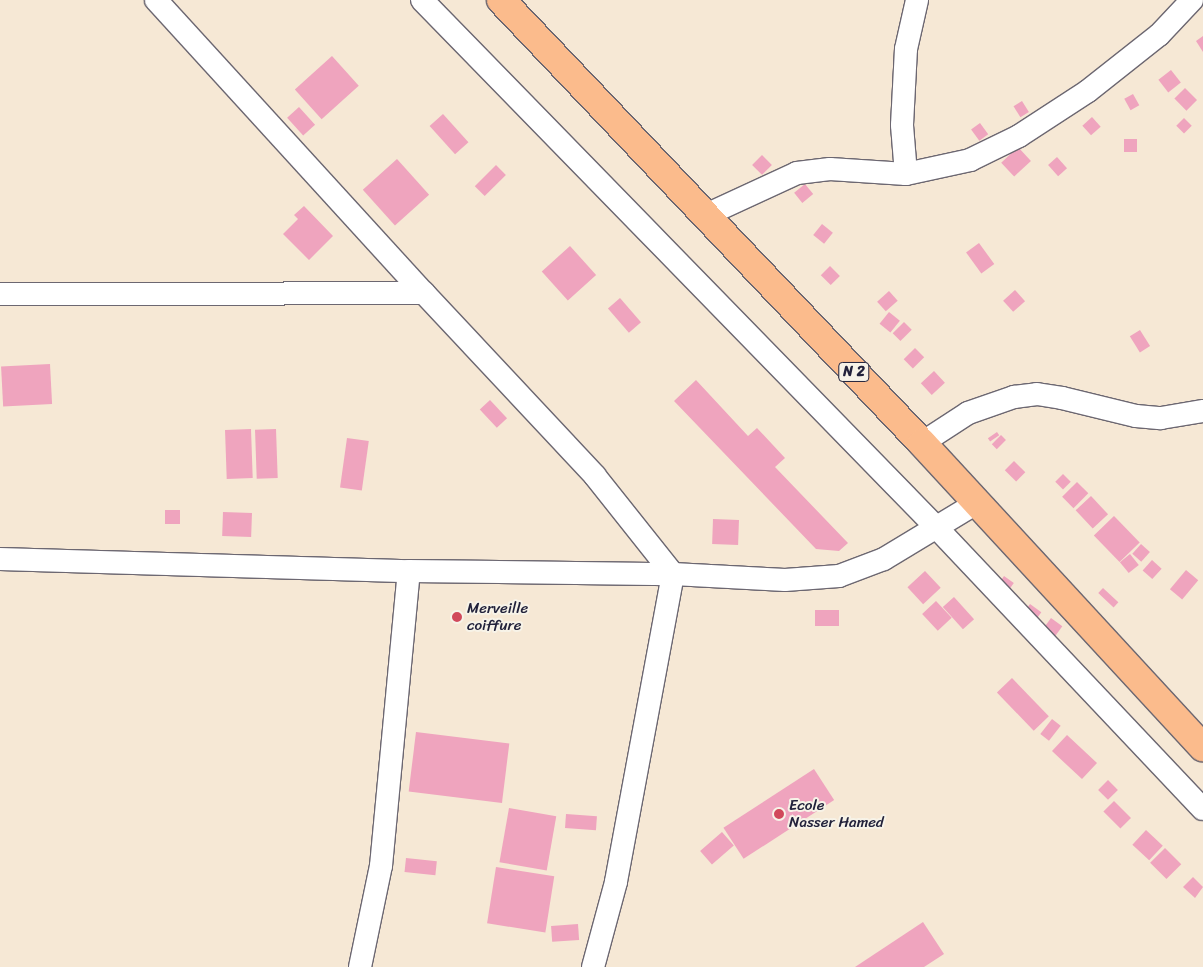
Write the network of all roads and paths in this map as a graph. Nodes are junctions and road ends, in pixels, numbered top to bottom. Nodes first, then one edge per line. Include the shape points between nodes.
1 (156, 0) edge
2 (422, 0) edge
3 (501, 0) edge
4 (917, 0) edge
5 (1192, 0) edge
6 (906, 174) junction
7 (704, 216) junction
8 (424, 293) junction
9 (0, 294) edge
10 (1203, 411) edge
11 (922, 443) junction
12 (978, 502) junction
13 (936, 527) junction
14 (0, 559) edge
15 (409, 571) junction
16 (673, 574) junction
17 (1203, 747) edge
18 (1203, 809) edge
19 (360, 967) edge
20 (593, 967) edge

1 - 8 street
2 - 13 street
3 - 7 main road, N 2
4 - 6 street via 906,48 902,125
5 - 6 street via 1152,40 1088,91 1019,136 970,160
6 - 7 street via 830,169 797,173
7 - 11 main road, N 2
8 - 9 street
8 - 16 street via 595,476
10 - 11 street via 1161,418 1136,416 1037,394 1014,397 968,413
11 - 12 main road, N 2
12 - 13 street
12 - 17 main road, N 2
13 - 16 street via 884,559 839,576 785,580
13 - 18 street
14 - 15 street
15 - 16 street
15 - 19 street via 381,866
16 - 20 street via 616,882

